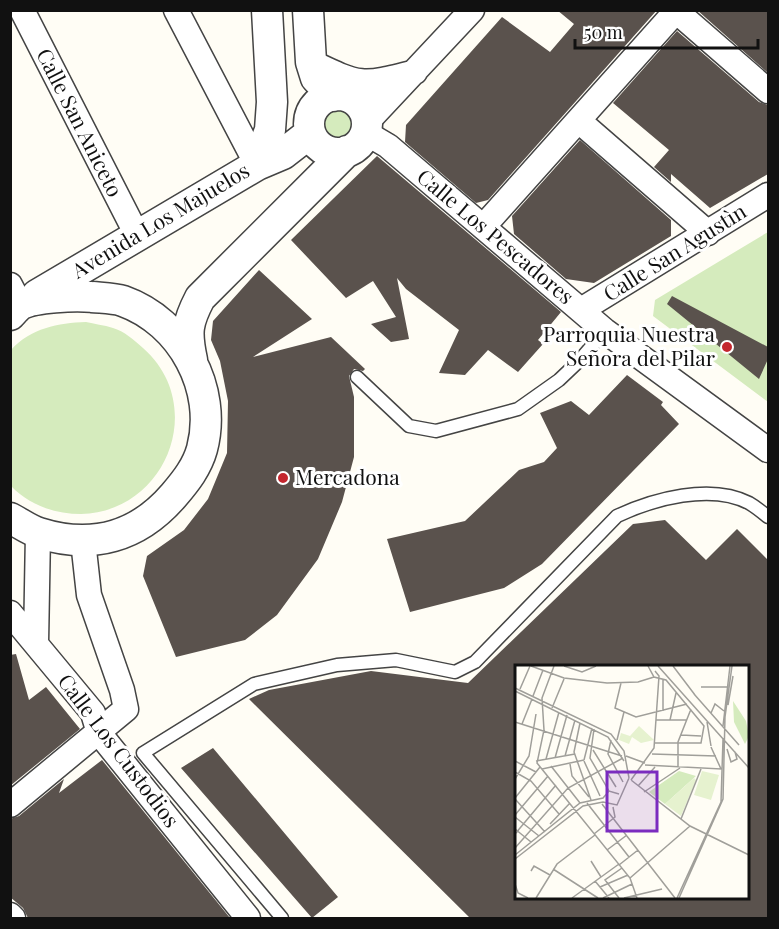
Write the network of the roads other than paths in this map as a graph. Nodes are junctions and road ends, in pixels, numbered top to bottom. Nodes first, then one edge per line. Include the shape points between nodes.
1 (22, 10) edge
2 (176, 10) edge
3 (267, 10) edge
4 (308, 10) edge
5 (472, 10) edge
6 (676, 11) edge
7 (311, 62) junction
8 (268, 69) junction
9 (417, 71) junction
10 (768, 91) edge
11 (354, 121) junction
12 (579, 121) junction
13 (310, 129) junction
14 (256, 165) junction
15 (768, 195) edge
16 (483, 227) junction
17 (708, 233) junction
18 (137, 235) junction
19 (13, 303) edge
20 (581, 310) junction
21 (605, 331) junction
22 (192, 360) junction
23 (357, 377) dead end
24 (768, 450) edge
25 (768, 517) edge
26 (10, 518) edge
27 (38, 533) junction
28 (83, 541) junction
29 (10, 613) edge
30 (36, 643) junction
31 (99, 733) junction
32 (10, 805) edge
33 (248, 918) edge
34 (282, 918) edge

1 - 18 street, Calle San Aniceto
2 - 14 street
3 - 8 street
4 - 7 street
5 - 9 street
6 - 10 street
6 - 12 street
7 - 9 street via 352,82 373,83
7 - 11 street via 316,78
8 - 13 street
8 - 14 street via 270,130
9 - 11 street
11 - 13 street, Avenida Los Majuelos via 316,106
11 - 13 street via 332,152 318,145
11 - 16 street, Calle Los Pescadores
11 - 22 street via 200,298 186,334
12 - 16 street
12 - 17 street
13 - 14 street, Avenida Los Majuelos via 283,154
14 - 18 street, Avenida Los Majuelos
15 - 17 street, Calle San Agustìn
16 - 20 street, Calle Los Pescadores
17 - 20 street, Calle San Agustìn
18 - 19 street, Avenida Los Majuelos
19 - 22 street via 74,295 123,301 155,318
20 - 21 street, Calle Los Pescadores
21 - 23 lane via 559,380 519,409 436,431 410,426
21 - 24 street, Calle Los Pescadores
22 - 28 street via 201,382 206,421 202,449 190,477 157,515 133,530
25 - 34 lane via 748,502 720,496 684,495 642,504 617,516 475,662 455,672 396,660 337,665 254,684 142,753
26 - 27 street
27 - 28 street
27 - 30 street
28 - 31 street via 88,595 126,709
29 - 30 street, Calle Los Custodios
30 - 31 street, Calle Los Custodios via 93,713
31 - 32 street
31 - 33 street, Calle Los Custodios

